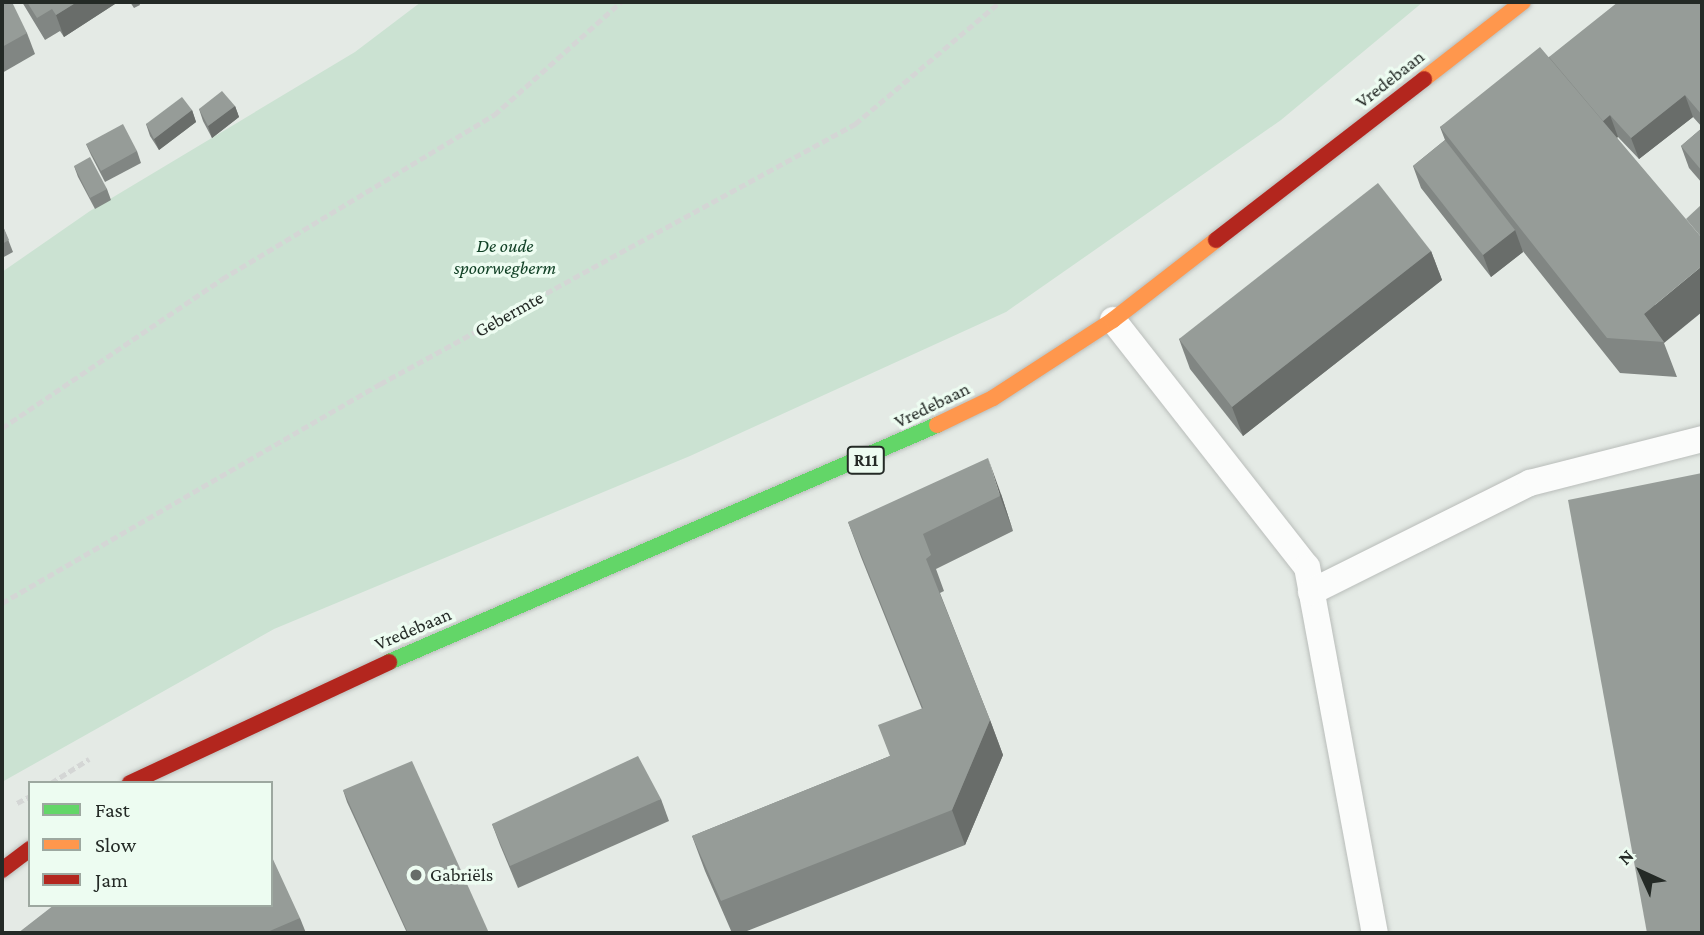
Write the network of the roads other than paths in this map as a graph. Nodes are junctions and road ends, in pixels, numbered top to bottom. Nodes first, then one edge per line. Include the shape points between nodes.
1 (1523, 2) edge
2 (1113, 320) junction
3 (1702, 439) edge
4 (1311, 592) junction
5 (134, 781) edge
6 (28, 850) edge
7 (2, 870) edge
8 (1375, 933) edge

1 - 2 main road, Vredebaan / R11
2 - 4 lane via 1307,567
2 - 5 main road, Vredebaan / R11 via 993,398 852,467 288,704
3 - 4 lane via 1530,483
4 - 8 lane
6 - 7 main road

